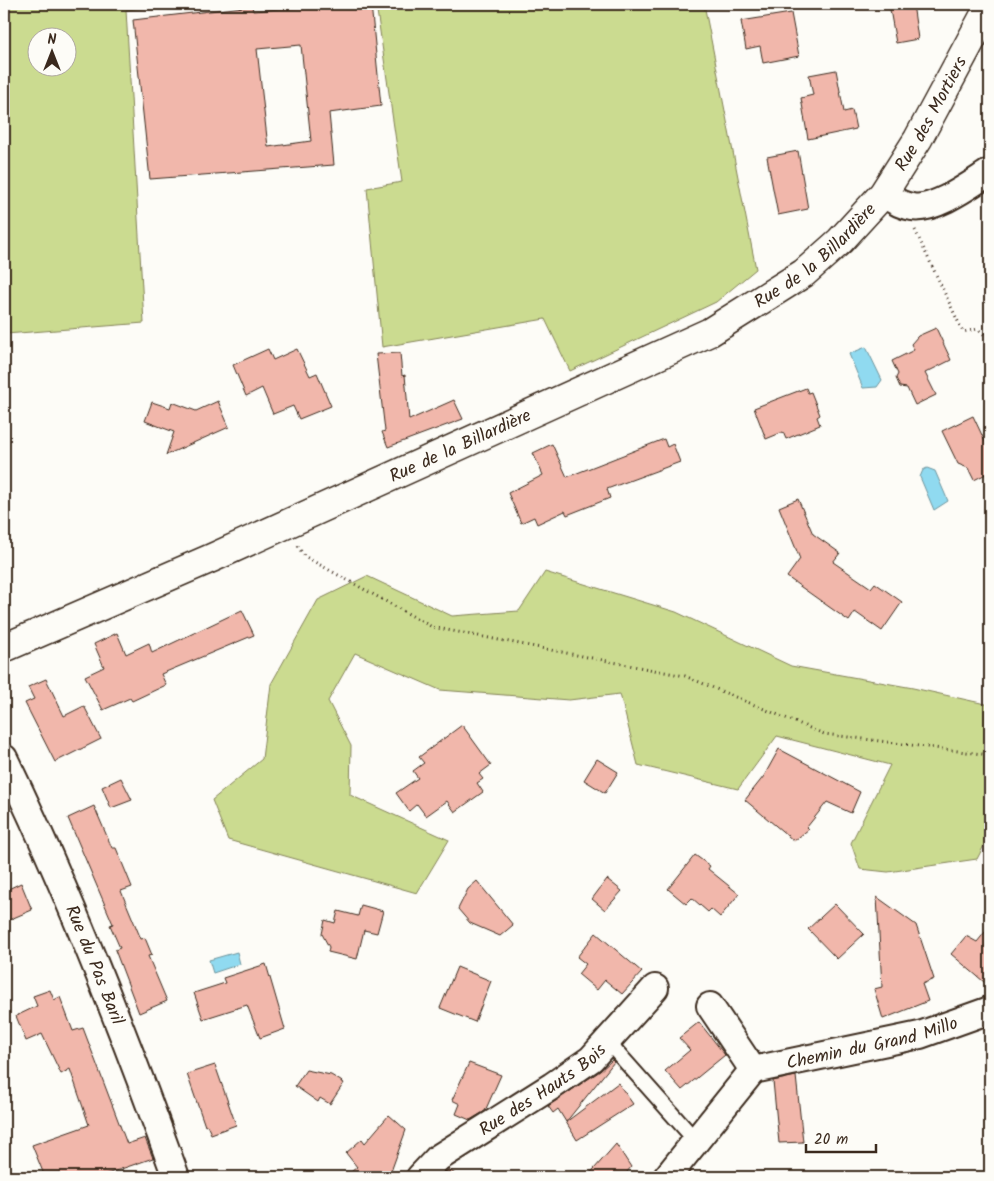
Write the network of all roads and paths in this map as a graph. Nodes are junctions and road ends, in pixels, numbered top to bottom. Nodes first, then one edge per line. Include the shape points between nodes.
1 (990, 5) edge
2 (990, 172) edge
3 (883, 194) junction
4 (912, 208) junction
5 (990, 340) edge
6 (285, 524) junction
7 (4, 648) edge
8 (990, 755) edge
9 (4, 758) edge
10 (655, 988) dead end
11 (710, 1006) dead end
12 (990, 1010) edge
13 (608, 1042) junction
14 (753, 1070) junction
15 (696, 1141) junction
16 (176, 1177) edge
17 (420, 1177) edge
18 (667, 1177) edge

1 - 3 street, Rue des Mortiers via 918,139
2 - 4 street via 943,200
3 - 4 street
3 - 6 street, Rue de la Billardière via 840,241 804,273 710,332
4 - 5 path via 916,231 963,332 978,330
6 - 7 street, Rue de la Billardière
6 - 8 path via 304,556 432,627 685,676 824,734
9 - 16 street, Rue du Pas Baril via 125,1035
10 - 13 street, Rue des Hauts Bois
11 - 14 street
12 - 14 street, Chemin du Grand Millo via 920,1035
13 - 15 lane
13 - 17 street, Rue des Hauts Bois via 591,1059 552,1086 438,1158
14 - 15 street
15 - 18 street

